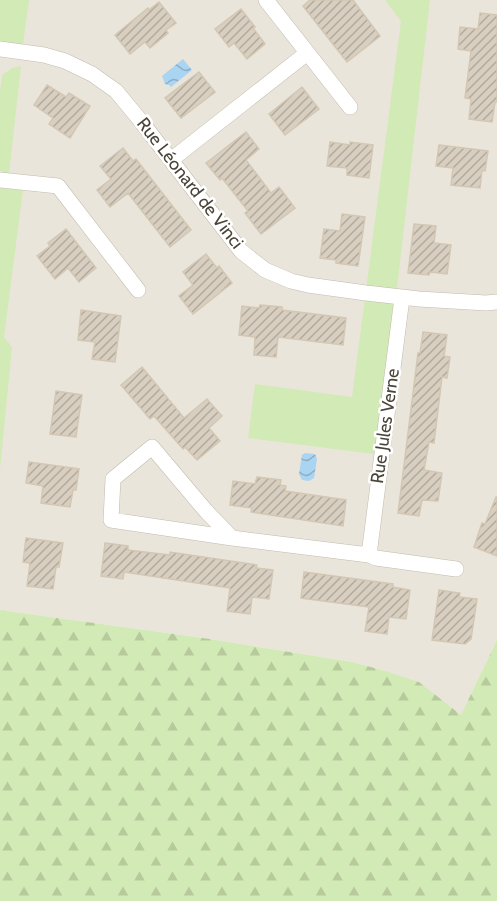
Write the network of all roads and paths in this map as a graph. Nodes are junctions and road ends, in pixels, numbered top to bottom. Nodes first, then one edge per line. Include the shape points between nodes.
1 (266, 0) edge
2 (0, 49) edge
3 (307, 53) junction
4 (350, 107) dead end
5 (171, 160) junction
6 (0, 180) edge
7 (138, 290) dead end
8 (402, 298) junction
9 (497, 302) edge
10 (232, 538) junction
11 (369, 555) junction
12 (456, 569) dead end

1 - 3 street
2 - 5 street, Rue Léonard de Vinci via 52,57 92,74 121,96
3 - 4 street
3 - 5 street
5 - 8 street, Rue Léonard de Vinci via 241,251 265,270 308,285
6 - 7 street via 58,186
8 - 9 street, Rue Léonard de Vinci
8 - 11 street, Rue Jules Verne
10 - 10 street via 152,447 113,478 111,520
10 - 11 street
11 - 12 street

